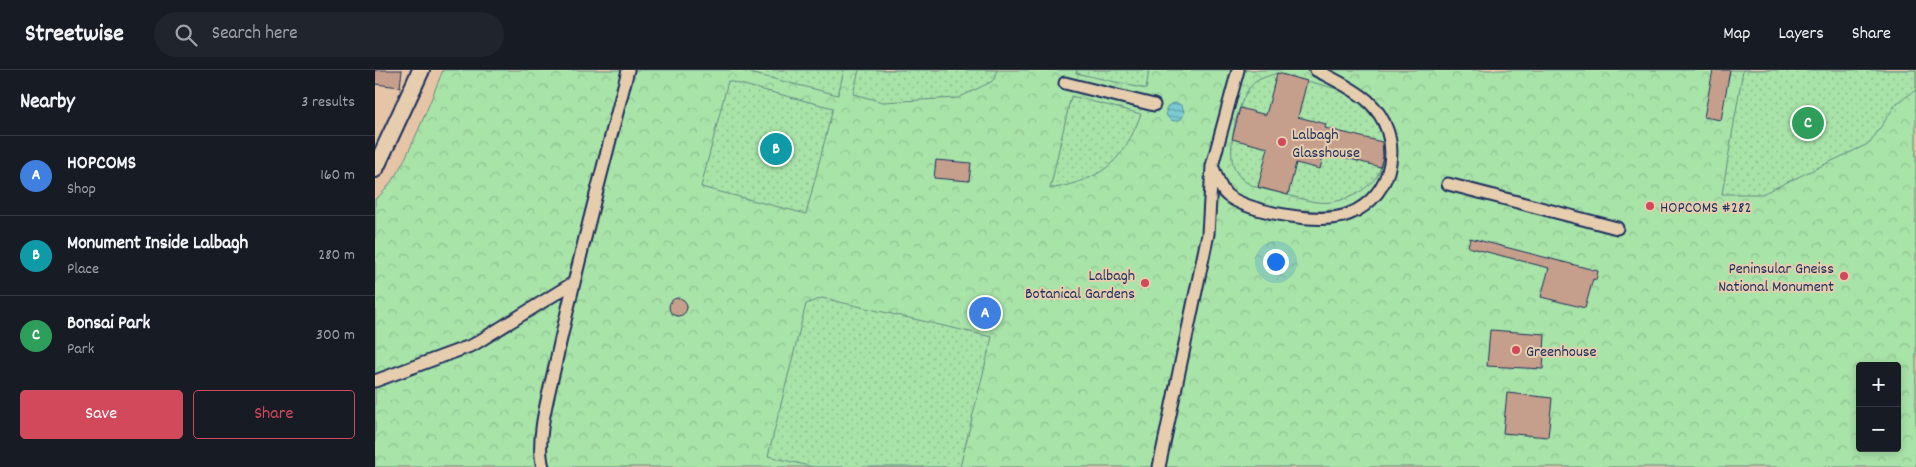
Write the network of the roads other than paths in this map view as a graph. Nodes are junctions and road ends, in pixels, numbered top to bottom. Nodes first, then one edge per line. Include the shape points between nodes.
1 (421, 70) edge
2 (628, 70) edge
3 (1238, 70) edge
4 (1316, 70) edge
5 (1065, 83) dead end
6 (1154, 105) dead end
7 (1212, 166) junction
8 (375, 169) edge
9 (1448, 184) dead end
10 (1617, 228) dead end
11 (573, 283) junction
12 (375, 381) edge
13 (543, 467) edge
14 (1159, 467) edge

1 - 8 main road
2 - 11 street
3 - 7 street
4 - 7 street via 1368,101 1386,128 1390,169 1377,195 1365,206 1332,218 1316,219 1269,212 1227,196
5 - 6 street
7 - 14 street via 1208,234
9 - 10 street
11 - 12 street via 473,345
11 - 13 street via 543,420 540,458

